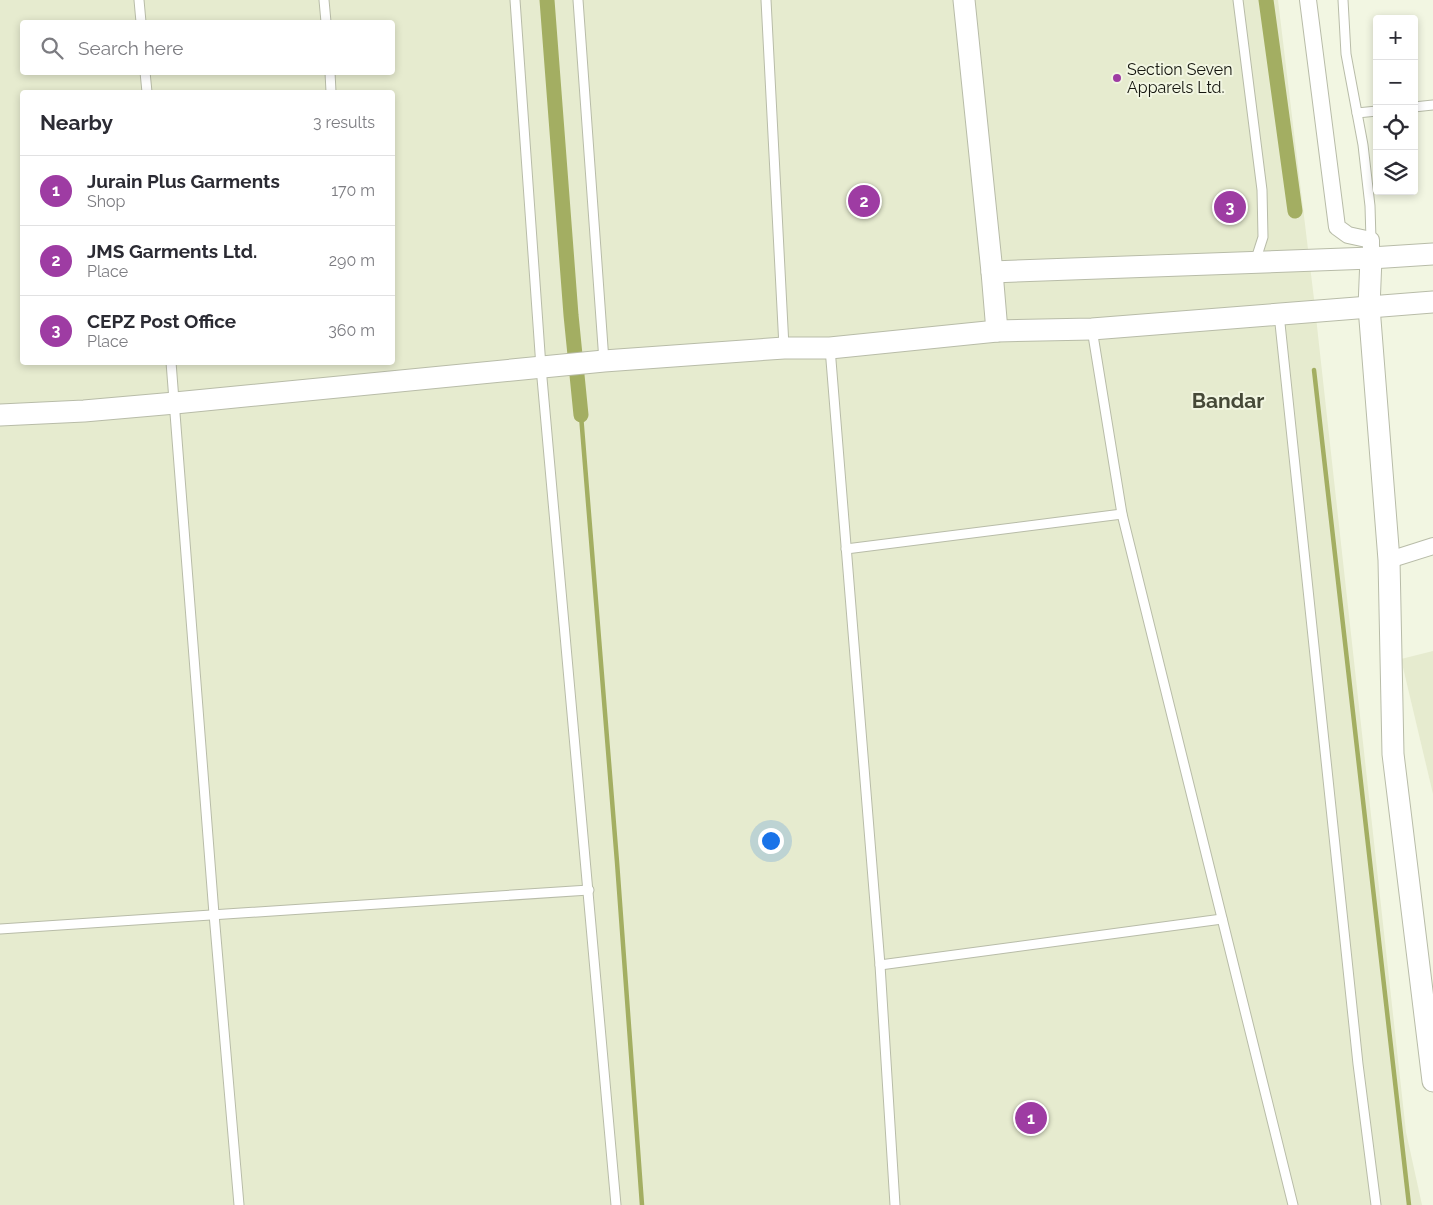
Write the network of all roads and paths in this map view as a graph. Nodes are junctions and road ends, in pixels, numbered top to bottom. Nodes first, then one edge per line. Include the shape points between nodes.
1 (139, 0) edge
2 (324, 0) edge
3 (515, 0) edge
4 (578, 0) edge
5 (766, 0) edge
6 (964, 0) edge
7 (1238, 0) edge
8 (1308, 0) edge
9 (1343, 0) edge
10 (141, 20) edge
11 (326, 20) edge
12 (145, 75) edge
13 (330, 75) edge
14 (147, 90) edge
15 (331, 90) edge
16 (1433, 105) edge
17 (1418, 107) edge
18 (1373, 111) edge
19 (1357, 113) junction
20 (1371, 249) junction
21 (1433, 254) edge
22 (1254, 262) junction
23 (992, 272) junction
24 (1433, 302) edge
25 (1369, 307) junction
26 (1280, 313) junction
27 (1092, 329) junction
28 (997, 331) junction
29 (784, 348) junction
30 (830, 348) junction
31 (604, 361) junction
32 (172, 365) edge
33 (548, 366) junction
34 (175, 403) junction
35 (0, 415) edge
36 (1122, 514) junction
37 (1433, 546) edge
38 (846, 549) junction
39 (1389, 560) junction
40 (588, 890) junction
41 (214, 914) junction
42 (1222, 919) junction
43 (0, 929) edge
44 (880, 965) junction
45 (1433, 1081) edge
46 (239, 1205) edge
47 (616, 1205) edge
48 (895, 1205) edge
49 (1293, 1205) edge
50 (1376, 1205) edge

1 - 10 lane
2 - 11 lane
3 - 33 lane
4 - 31 lane
5 - 29 lane
6 - 23 street
7 - 22 lane via 1262,190 1263,237
8 - 20 street via 1337,227
9 - 19 lane via 1346,54
12 - 14 lane
13 - 15 lane
16 - 17 lane
18 - 19 lane
19 - 20 lane via 1370,206
20 - 21 street
20 - 22 street
20 - 25 street
22 - 23 street
23 - 28 street
24 - 25 street
25 - 26 street
25 - 39 street
26 - 27 street
26 - 50 lane via 1358,1064
27 - 28 street
27 - 36 lane
28 - 30 street
29 - 30 street
29 - 31 street
30 - 38 lane
31 - 33 street
32 - 34 lane
33 - 34 street
33 - 40 lane
34 - 35 street
34 - 41 lane
36 - 38 lane
36 - 42 lane
37 - 39 street
38 - 44 lane
39 - 45 street via 1392,754
40 - 41 lane
40 - 47 lane
41 - 43 lane
41 - 46 lane
42 - 44 lane
42 - 49 lane
44 - 48 lane

